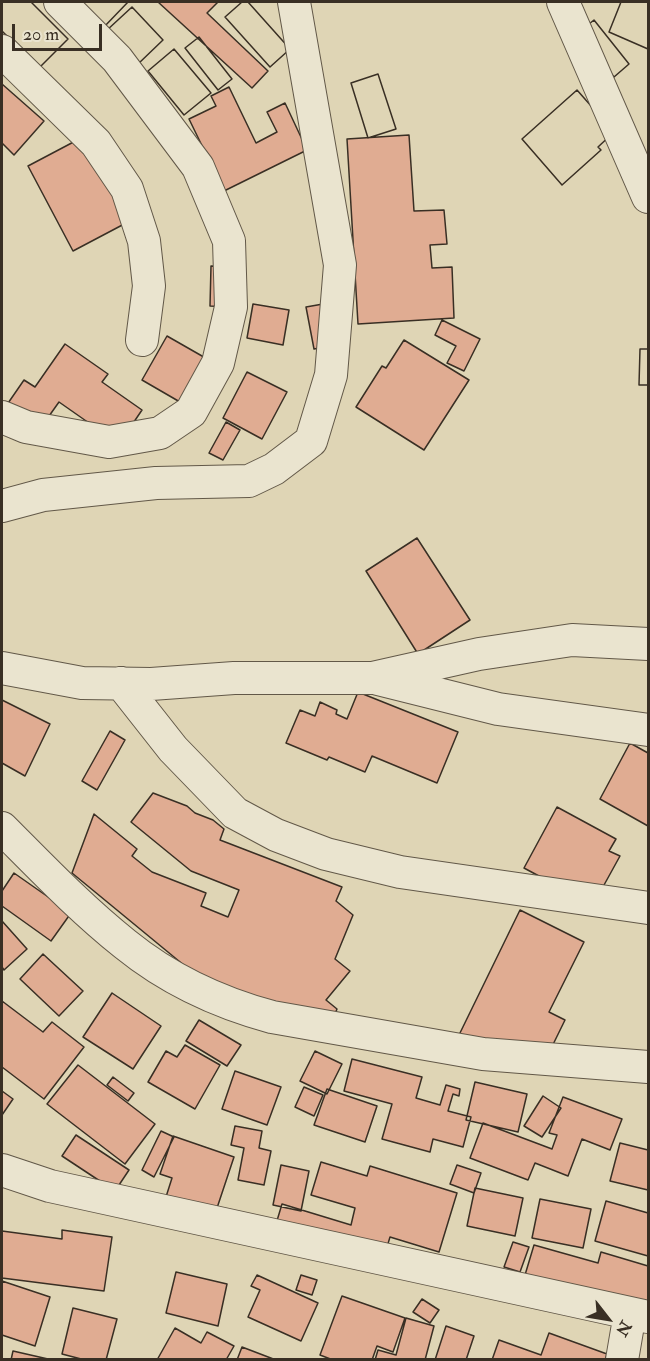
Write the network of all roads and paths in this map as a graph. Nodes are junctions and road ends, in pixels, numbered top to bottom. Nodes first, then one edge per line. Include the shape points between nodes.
1 (60, 2) edge
2 (294, 2) edge
3 (563, 2) edge
4 (2, 51) edge
5 (648, 197) edge
6 (142, 340) dead end
7 (2, 417) edge
8 (2, 506) edge
9 (648, 644) edge
10 (2, 668) edge
11 (372, 678) junction
12 (121, 683) junction
13 (648, 730) edge
14 (2, 828) edge
15 (648, 908) edge
16 (648, 1067) edge
17 (2, 1170) edge
18 (639, 1315) edge
19 (622, 1359) edge

1 - 7 street via 117,58 198,167 229,241 231,307 218,363 191,412 160,434 109,442 26,427
2 - 8 street via 340,265 331,375 311,441 274,469 249,481 145,484 43,495
3 - 5 street
4 - 6 street via 96,143 127,189 144,241 149,285
9 - 11 street via 572,640 480,654
10 - 12 street via 82,683
11 - 12 street
11 - 13 street via 498,709
12 - 15 street via 173,749 235,813 276,835 326,854 400,872
14 - 16 street via 126,946 181,981 239,1008 483,1054
17 - 18 street via 50,1186
18 - 19 street

